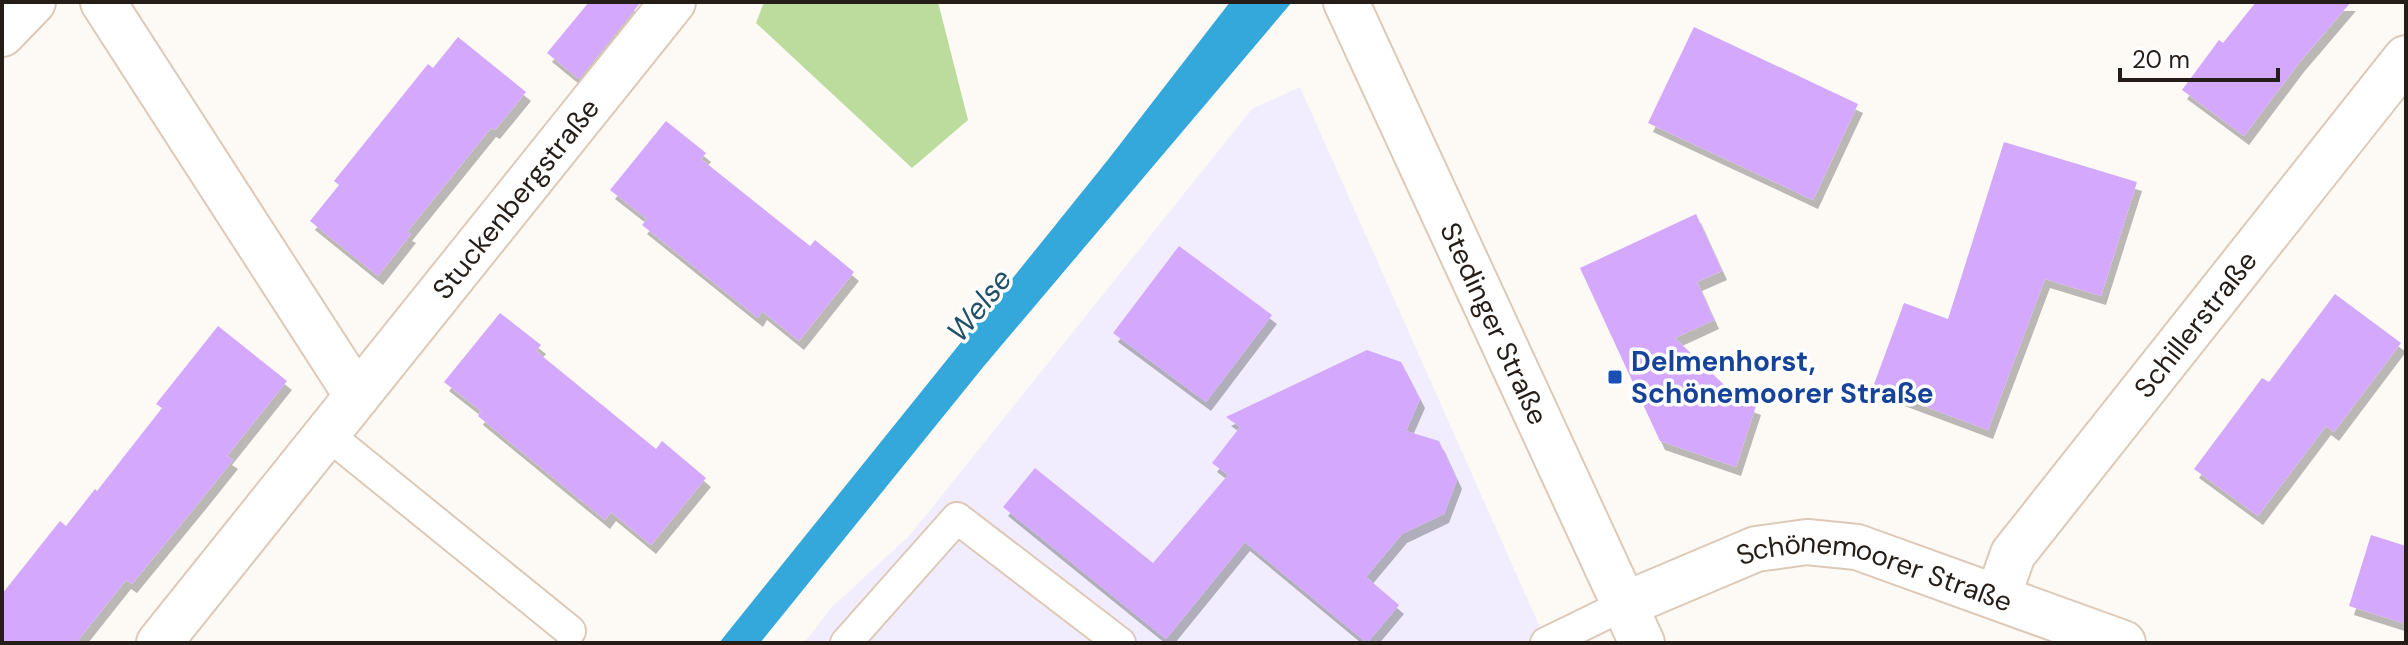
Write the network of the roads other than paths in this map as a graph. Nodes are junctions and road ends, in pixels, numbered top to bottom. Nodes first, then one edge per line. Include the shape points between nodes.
1 (33, 2) edge
2 (103, 2) edge
3 (673, 2) edge
4 (1346, 2) edge
5 (2, 34) edge
6 (2406, 58) edge
7 (357, 396) junction
8 (327, 434) junction
9 (1998, 596) junction
10 (1634, 623) edge
11 (570, 631) dead end
12 (159, 643) edge
13 (846, 643) edge
14 (1120, 643) edge
15 (1546, 643) edge
16 (2123, 643) edge

1 - 5 street
2 - 7 street
3 - 7 street, Stuckenbergstraße
4 - 10 street, Stedinger Straße
6 - 9 street, Schillerstraße via 2013,554
7 - 8 street, Stuckenbergstraße
8 - 11 lane
8 - 12 street, Stuckenbergstraße
9 - 10 street, Schönemoorer Straße via 1857,547 1807,542 1756,549
9 - 16 street, Schönemoorer Straße
10 - 15 lane
13 - 14 lane via 957,518

